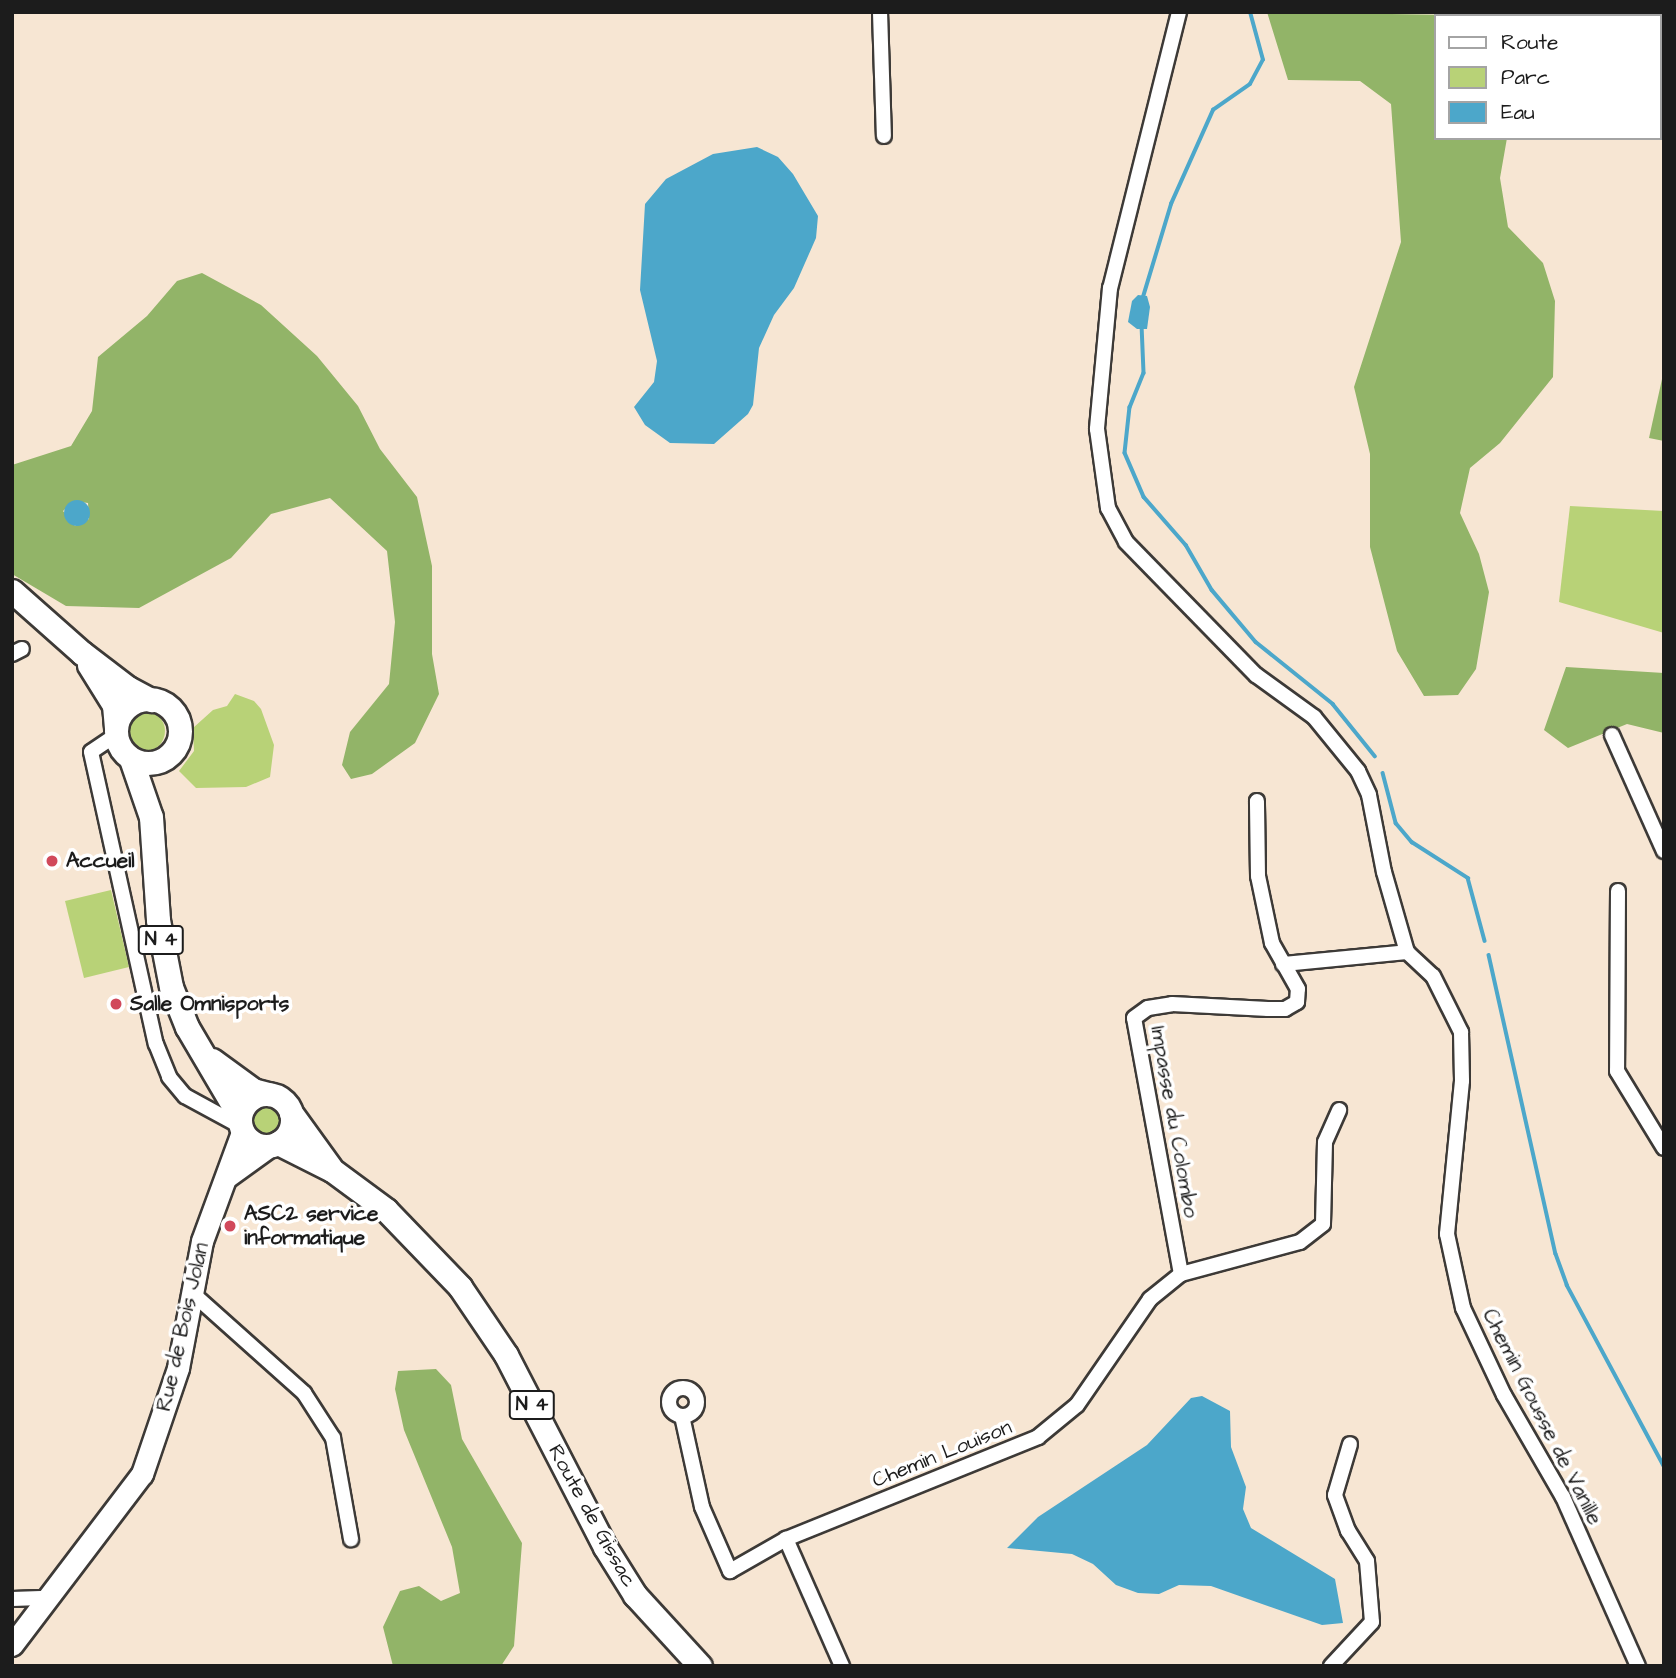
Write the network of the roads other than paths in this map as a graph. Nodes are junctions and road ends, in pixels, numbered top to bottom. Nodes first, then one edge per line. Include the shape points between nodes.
1 (880, 12) edge
2 (1179, 12) edge
3 (884, 136) dead end
4 (12, 591) edge
5 (82, 653) junction
6 (151, 700) junction
7 (116, 731) junction
8 (1612, 735) dead end
9 (131, 759) junction
10 (164, 759) junction
11 (1257, 802) dead end
12 (151, 817) junction
13 (1664, 851) edge
14 (1618, 891) dead end
15 (1407, 952) junction
16 (1283, 964) junction
17 (204, 1054) junction
18 (268, 1094) junction
19 (1339, 1110) dead end
20 (291, 1113) junction
21 (241, 1125) junction
22 (274, 1144) junction
23 (1664, 1148) edge
24 (332, 1170) junction
25 (228, 1176) junction
26 (1181, 1274) junction
27 (191, 1292) junction
28 (682, 1416) dead end
29 (1350, 1444) dead end
30 (351, 1539) dead end
31 (786, 1539) junction
32 (48, 1598) junction
33 (12, 1599) edge
34 (12, 1645) edge
35 (700, 1666) edge
36 (842, 1666) edge
37 (1331, 1666) edge
38 (1637, 1666) edge

1 - 3 street
2 - 15 street via 1110,288 1097,429 1108,508 1126,542 1256,675 1314,718 1358,771 1369,795 1384,872
4 - 5 main road, N 4
5 - 6 main road, N 4
5 - 7 main road, N 4 via 114,705
6 - 7 main road via 131,704
6 - 10 main road, N 4 via 169,708 179,724 177,744
7 - 9 main road, N 4
7 - 21 street via 91,752 158,1052 169,1077 185,1096
8 - 13 street
9 - 10 main road via 146,763
9 - 12 main road, N 4
10 - 12 main road, N 4
11 - 16 street, Impasse du Colombo via 1258,876 1272,943
12 - 17 main road, N 4 via 166,965 178,1005
14 - 23 street via 1617,1070
15 - 16 street
15 - 38 street, Chemin Gousse de Vanille via 1433,976 1461,1032 1462,1081 1447,1234 1463,1308 1504,1395 1563,1497
16 - 26 street, Impasse du Colombo via 1297,989 1297,1002 1285,1009 1172,1004 1148,1008 1135,1018
17 - 18 main road, N 4 via 253,1090
17 - 21 main road, N 4
18 - 20 main road, N 4 via 283,1100
18 - 21 main road via 246,1102
19 - 26 street via 1325,1142 1323,1224 1300,1242
20 - 22 main road via 291,1127
20 - 24 main road, Route de Gissac / N 4
21 - 22 main road, N 4 via 255,1142
21 - 25 street, Rue de Bois Jolan
22 - 24 main road, Route de Gissac / N 4
22 - 25 street
24 - 35 main road, Route de Gissac / N 4 via 413,1234 484,1318 605,1547 635,1595
25 - 27 street, Rue de Bois Jolan via 202,1241
26 - 31 street, Chemin Louison via 1150,1299 1077,1405 1038,1437
27 - 30 street via 304,1392 333,1438
27 - 32 street, Rue de Bois Jolan via 178,1368 142,1474
28 - 31 street, Chemin Louison via 702,1507 730,1571
29 - 37 street via 1335,1495 1348,1531 1367,1561 1372,1622
31 - 36 street
32 - 33 street
32 - 34 street, Rue de Bois Jolan

